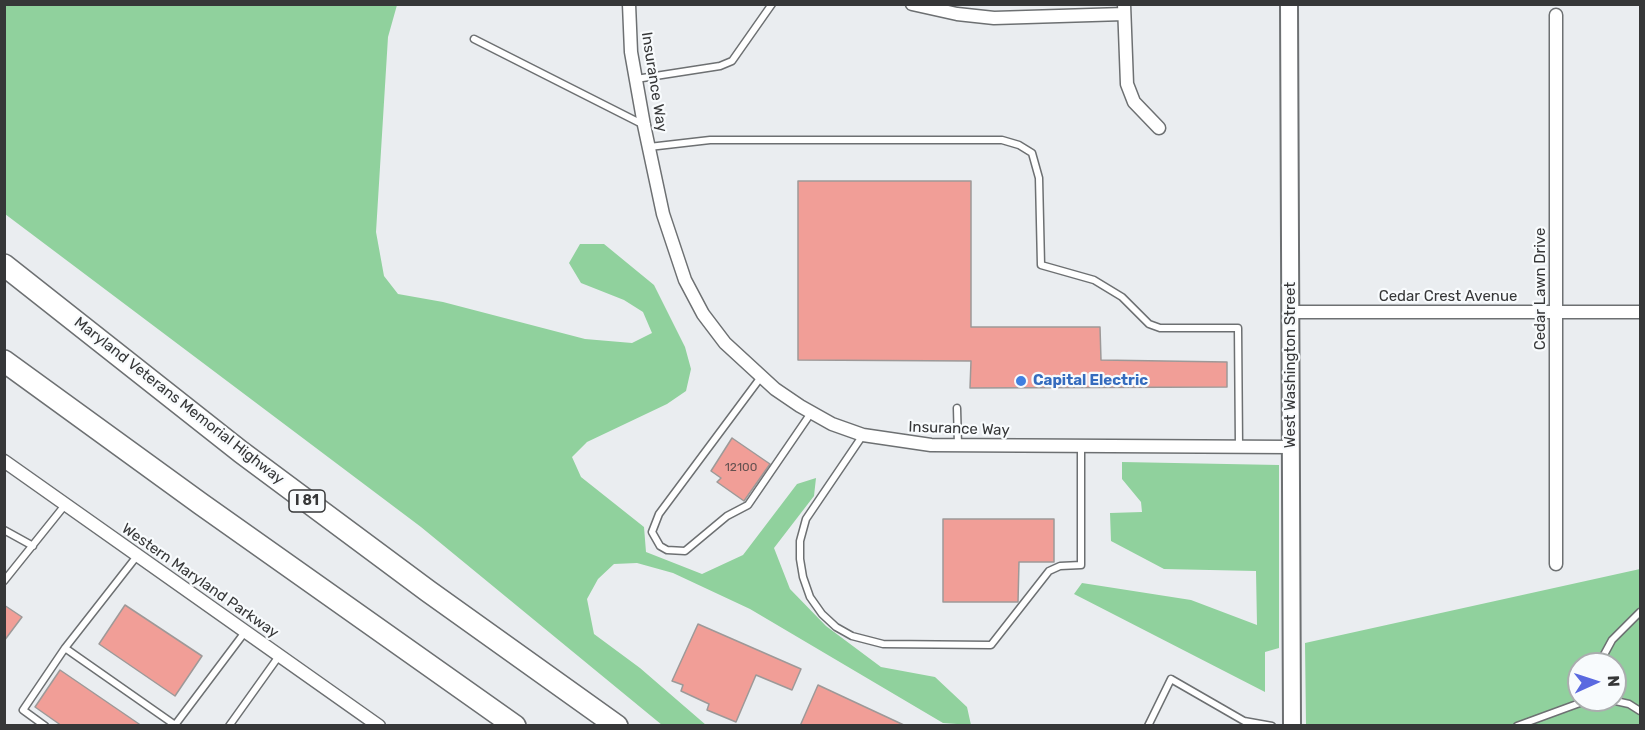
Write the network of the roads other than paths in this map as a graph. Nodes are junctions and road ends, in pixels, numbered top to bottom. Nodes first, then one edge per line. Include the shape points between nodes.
1 (629, 4) edge
2 (772, 4) edge
3 (912, 4) edge
4 (1289, 4) edge
5 (1124, 9) edge
6 (1556, 15) dead end
7 (474, 39) dead end
8 (636, 79) junction
9 (644, 125) junction
10 (1159, 128) dead end
11 (649, 147) junction
12 (4, 265) edge
13 (1291, 312) junction
14 (1556, 312) junction
15 (1641, 312) edge
16 (4, 361) edge
17 (761, 377) junction
18 (957, 408) dead end
19 (811, 413) junction
20 (863, 435) junction
21 (958, 445) junction
22 (1081, 446) junction
23 (1239, 447) junction
24 (1291, 447) junction
25 (4, 461) edge
26 (66, 504) junction
27 (4, 530) edge
28 (33, 546) junction
29 (138, 555) junction
30 (1556, 564) dead end
31 (4, 581) edge
32 (1641, 612) edge
33 (246, 631) junction
34 (65, 648) junction
35 (1606, 652) edge
36 (280, 655) junction
37 (1627, 704) edge
38 (1567, 708) edge
39 (1641, 711) edge
40 (1243, 723) edge
41 (45, 726) edge
42 (229, 726) edge
43 (379, 726) edge
44 (515, 726) edge
45 (617, 726) edge
46 (1148, 726) edge
47 (1272, 726) edge
48 (1292, 726) edge
49 (1517, 726) edge

1 - 8 street, Insurance Way
2 - 8 lane via 732,61
3 - 5 street via 994,18
4 - 13 main road, West Washington Street
5 - 10 street via 1126,84 1134,102
6 - 14 street, Cedar Lawn Drive
7 - 9 lane
8 - 9 street, Insurance Way
9 - 11 street, Insurance Way
11 - 17 street, Insurance Way via 663,214 685,280 725,344
11 - 23 lane via 710,140 1002,140 1019,145 1032,153 1038,172 1041,265 1094,280 1122,297 1149,324 1160,328 1238,328
12 - 45 highway, Maryland Veterans Memorial Highway / I 81 via 250,459
13 - 14 street, Cedar Crest Avenue
13 - 24 main road, West Washington Street
14 - 15 street, Cedar Crest Avenue
14 - 30 street, Cedar Lawn Drive
16 - 44 highway
17 - 19 street, Insurance Way
17 - 19 lane via 659,514 652,532 660,546 685,551 727,516 748,505
18 - 21 lane
19 - 20 street, Insurance Way
20 - 21 street, Insurance Way
20 - 22 lane via 806,519 800,559 810,597 822,614 852,636 883,644 991,645 1049,572 1060,566 1081,565
21 - 22 street, Insurance Way
22 - 23 street, Insurance Way
23 - 24 street, Insurance Way
24 - 48 main road, West Washington Street
25 - 26 street, Western Maryland Parkway
26 - 28 lane
26 - 29 street, Western Maryland Parkway
27 - 28 lane
28 - 31 lane
29 - 33 street, Western Maryland Parkway
29 - 34 lane
32 - 35 lane via 1612,640
33 - 34 lane via 175,725
33 - 36 street, Western Maryland Parkway
34 - 41 lane via 23,710
36 - 42 lane
36 - 43 street, Western Maryland Parkway
37 - 39 lane
38 - 49 lane
40 - 46 lane via 1171,679
40 - 47 lane

